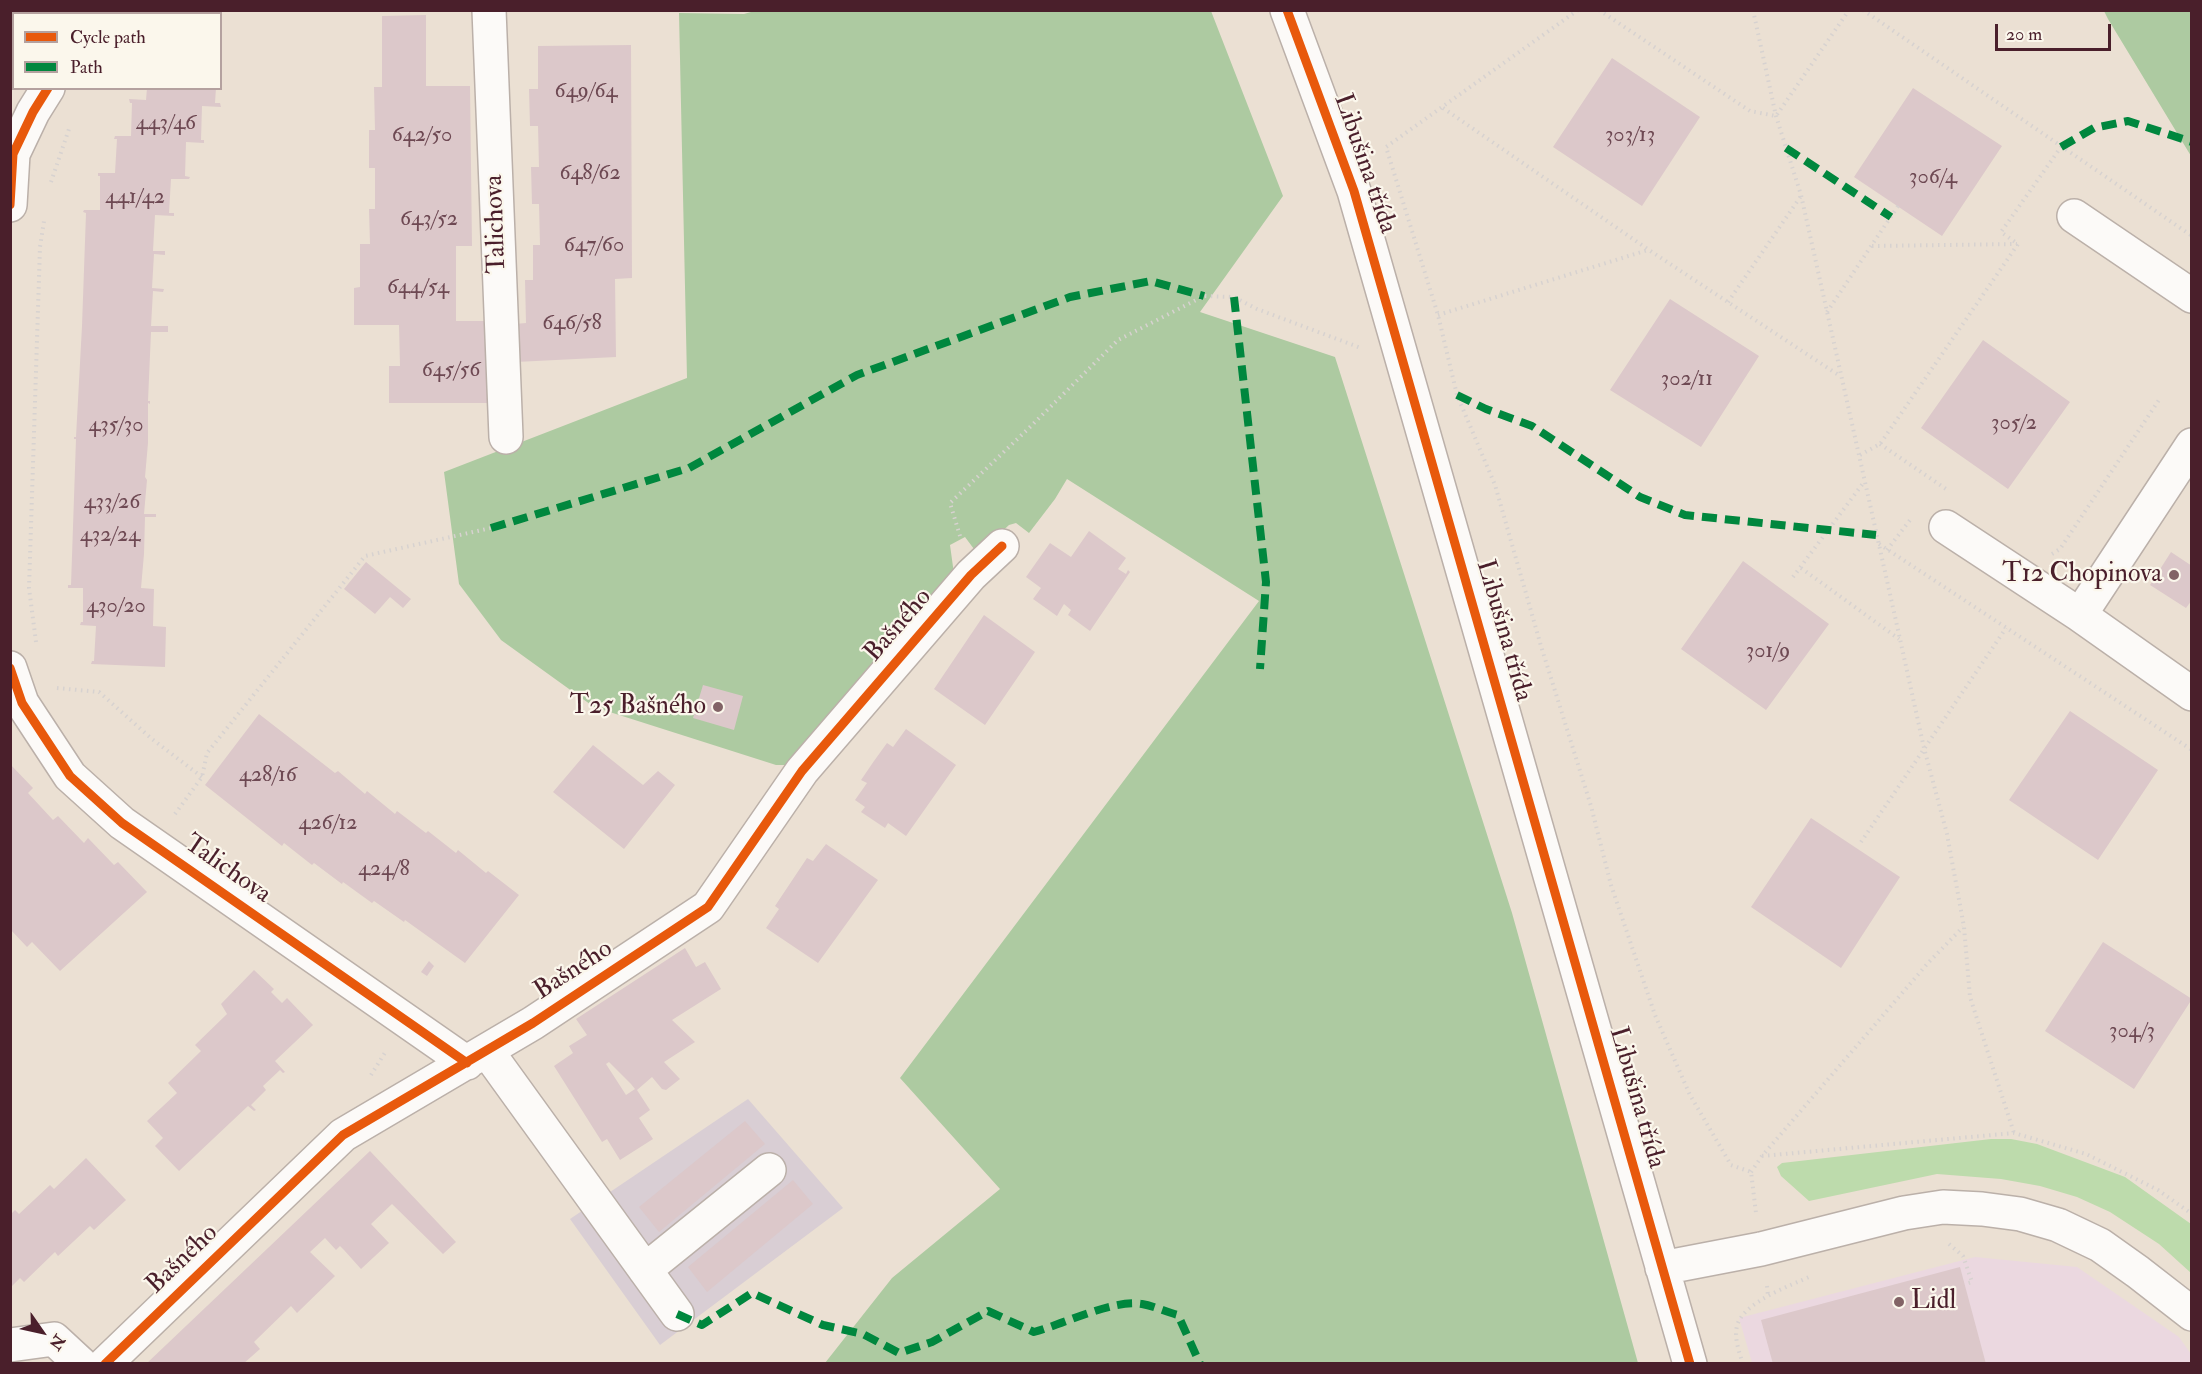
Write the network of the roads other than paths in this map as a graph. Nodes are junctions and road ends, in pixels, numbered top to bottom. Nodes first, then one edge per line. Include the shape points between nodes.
1 (489, 10) edge
2 (1287, 10) edge
3 (47, 90) edge
4 (10, 205) edge
5 (2074, 216) dead end
6 (2192, 296) edge
7 (506, 437) dead end
8 (2192, 446) edge
9 (1946, 527) dead end
10 (1002, 546) dead end
11 (2080, 615) junction
12 (10, 668) edge
13 (2192, 694) edge
14 (477, 1057) junction
15 (768, 1170) dead end
16 (1662, 1268) junction
17 (645, 1270) junction
18 (677, 1314) dead end
19 (2192, 1314) edge
20 (10, 1345) edge
21 (81, 1364) edge
22 (105, 1364) edge
23 (1690, 1364) edge

1 - 7 street, Talichova
2 - 16 street, Libušina třída via 1354,191
3 - 4 street via 13,154
5 - 6 street
8 - 11 street
9 - 11 street
10 - 14 street, Bašného via 971,575 802,771 708,907
11 - 13 street
12 - 14 street, Talichova via 22,703 69,776 122,823 406,1021
14 - 17 street
14 - 22 street, Bašného via 343,1135
15 - 17 street
16 - 19 street via 1761,1249 1904,1213 1943,1207 1982,1209 2058,1225 2100,1245
16 - 23 street, Libušina třída
17 - 18 street
20 - 21 street via 54,1339

